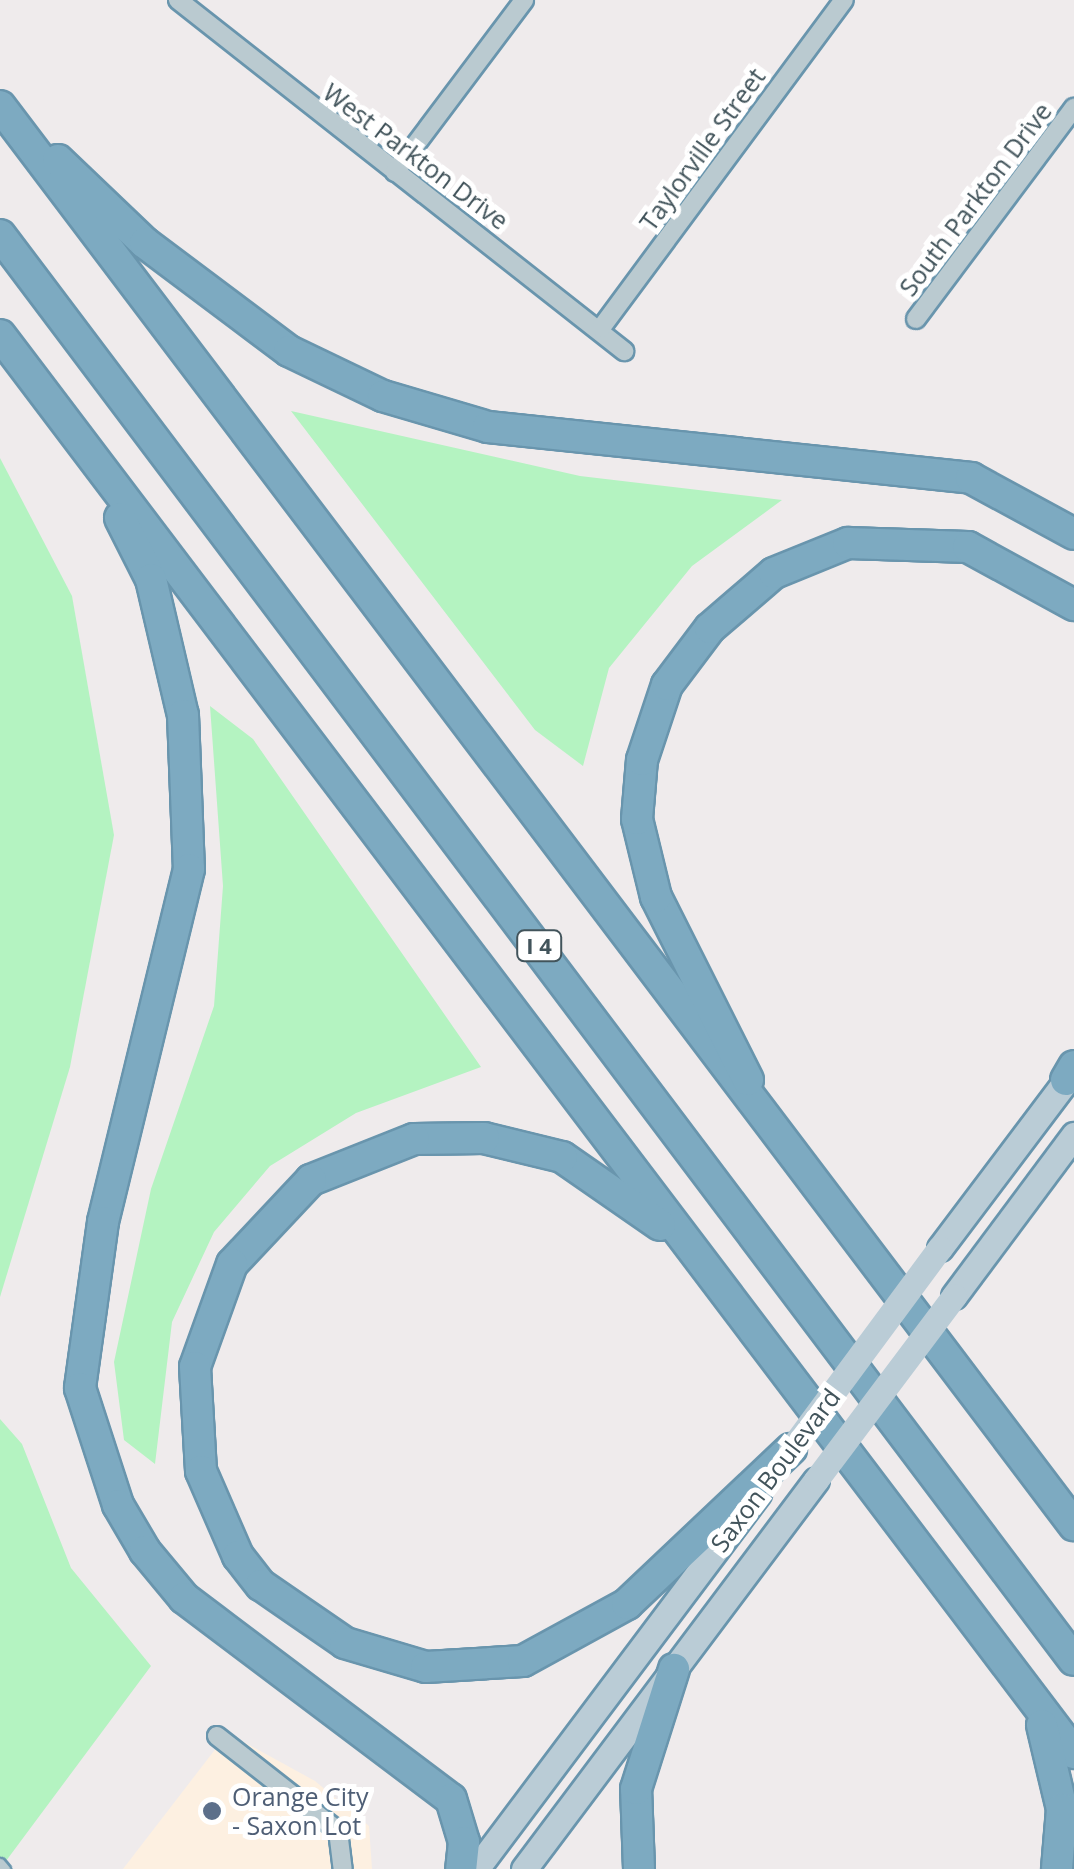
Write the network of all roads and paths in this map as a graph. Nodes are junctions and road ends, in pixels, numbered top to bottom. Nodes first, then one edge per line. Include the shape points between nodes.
1 (178, 0) edge
2 (524, 0) edge
3 (844, 0) edge
4 (0, 105) edge
5 (1074, 108) edge
6 (395, 172) junction
7 (0, 235) edge
8 (916, 319) dead end
9 (601, 328) junction
10 (0, 335) edge
11 (624, 351) dead end
12 (80, 440) junction
13 (1074, 534) edge
14 (1074, 605) edge
15 (1071, 1072) edge
16 (1074, 1135) edge
17 (783, 1150) junction
18 (728, 1303) junction
19 (791, 1450) junction
20 (1074, 1525) edge
21 (1074, 1660) edge
22 (674, 1668) junction
23 (1022, 1687) junction
24 (217, 1736) dead end
25 (1074, 1753) edge
26 (0, 1863) edge
27 (5, 1869) edge
28 (343, 1869) edge
29 (460, 1869) edge
30 (476, 1869) edge
31 (524, 1869) edge
32 (639, 1869) edge
33 (1057, 1869) edge

1 - 6 street, West Parkton Drive
2 - 6 street
3 - 9 street, Taylorville Street
4 - 13 highway via 161,254 289,351 383,396 488,426 971,478
4 - 17 highway
5 - 8 street, South Parkton Drive
6 - 9 street, West Parkton Drive
7 - 21 highway, I 4
9 - 11 street, West Parkton Drive
10 - 12 highway
12 - 18 highway via 580,1095
12 - 29 highway via 151,579 183,715 189,869 103,1222 80,1388 118,1505 145,1552 184,1598 452,1800 464,1842
14 - 17 highway via 968,547 848,543 774,573 710,628 667,684 642,760 637,819 656,896
15 - 19 main road, Saxon Boulevard, bridge
16 - 22 main road, Saxon Boulevard, bridge
17 - 20 highway
18 - 19 highway via 654,1218 562,1157 450,1136 377,1148 284,1202 215,1296 193,1403 209,1500 261,1585 315,1625 383,1657 476,1668 523,1662 592,1630
18 - 23 highway
19 - 30 main road, Saxon Boulevard
22 - 31 main road, Saxon Boulevard
22 - 32 highway via 636,1789
23 - 25 highway
23 - 33 highway via 1058,1778
24 - 28 street via 338,1831
26 - 27 lane

